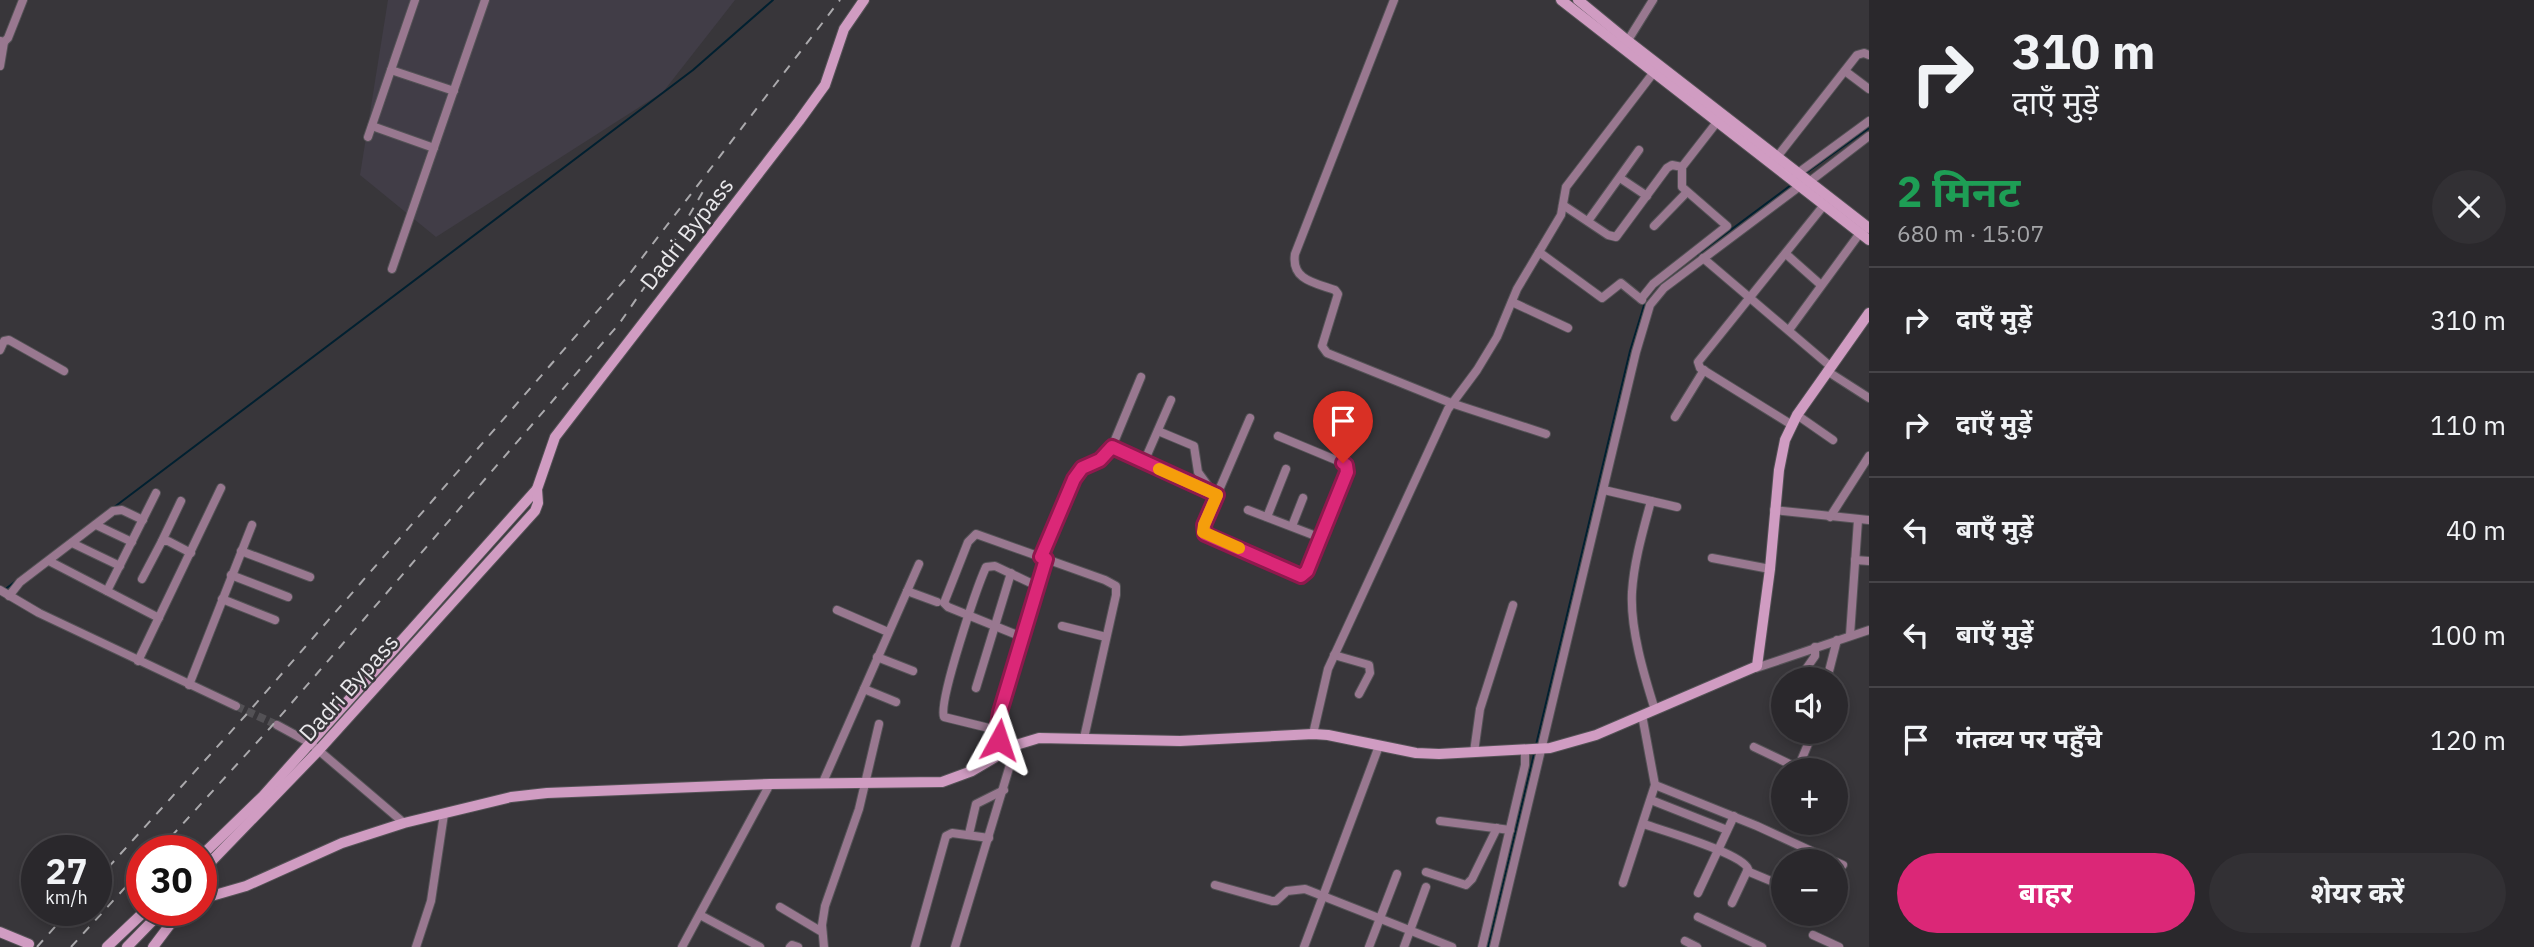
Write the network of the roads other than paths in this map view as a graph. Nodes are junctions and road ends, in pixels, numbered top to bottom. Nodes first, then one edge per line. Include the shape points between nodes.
1 (23, 0) edge
2 (415, 0) edge
3 (485, 0) edge
4 (864, 0) edge
5 (1394, 0) edge
6 (1561, 0) edge
7 (1577, 0) edge
8 (1653, 0) edge
9 (2, 42) edge
10 (1625, 45) junction
11 (1869, 55) edge
12 (0, 66) edge
13 (391, 70) junction
14 (1845, 71) junction
15 (1654, 72) junction
16 (1869, 89) edge
17 (454, 91) junction
18 (1869, 121) edge
19 (1717, 122) junction
20 (372, 126) junction
21 (1869, 136) edge
22 (368, 137) dead end
23 (433, 148) junction
24 (1639, 150) dead end
25 (1777, 157) junction
26 (1682, 166) junction
27 (1620, 178) junction
28 (1800, 180) junction
29 (1687, 192) junction
30 (1647, 197) junction
31 (1563, 205) junction
32 (1824, 205) junction
33 (1588, 221) junction
34 (1654, 226) dead end
35 (1866, 233) edge
36 (1539, 252) junction
37 (1786, 254) junction
38 (1703, 258) junction
39 (392, 269) dead end
40 (1821, 285) junction
41 (1748, 298) junction
42 (1512, 302) junction
43 (1645, 302) junction
44 (1869, 313) edge
45 (1567, 328) dead end
46 (1789, 330) junction
47 (0, 350) edge
48 (1828, 369) junction
49 (1704, 370) junction
50 (64, 371) dead end
51 (1141, 377) dead end
52 (1869, 398) edge
53 (1171, 400) dead end
54 (1451, 403) junction
55 (1675, 417) dead end
56 (1250, 418) dead end
57 (1795, 420) junction
58 (1158, 431) junction
59 (1546, 434) dead end
60 (1278, 436) dead end
61 (1833, 440) dead end
62 (1112, 447) junction
63 (1869, 456) edge
64 (1144, 462) junction
65 (1286, 469) dead end
66 (221, 488) dead end
67 (1604, 490) junction
68 (156, 493) dead end
69 (1215, 494) junction
70 (1303, 498) dead end
71 (181, 501) dead end
72 (1651, 501) junction
73 (1677, 507) dead end
74 (1248, 510) dead end
75 (1774, 510) junction
76 (1268, 517) junction
77 (1830, 517) junction
78 (143, 520) junction
79 (1858, 520) junction
80 (1869, 520) edge
81 (96, 525) junction
82 (252, 525) dead end
83 (1292, 526) junction
84 (1321, 538) junction
85 (162, 541) junction
86 (132, 542) junction
87 (72, 544) junction
88 (241, 551) junction
89 (191, 553) junction
90 (1044, 558) junction
91 (1712, 558) dead end
92 (1855, 560) junction
93 (49, 561) junction
94 (1869, 561) edge
95 (919, 564) dead end
96 (120, 566) junction
97 (1770, 569) junction
98 (1011, 573) junction
99 (231, 575) junction
100 (310, 577) dead end
101 (142, 579) dead end
102 (1037, 586) junction
103 (107, 591) junction
104 (907, 591) junction
105 (4, 593) edge
106 (288, 597) dead end
107 (222, 599) junction
108 (937, 602) dead end
109 (1513, 605) dead end
110 (837, 610) dead end
111 (969, 616) junction
112 (159, 618) junction
113 (275, 620) dead end
114 (995, 626) junction
115 (1062, 626) dead end
116 (1869, 630) edge
117 (888, 632) junction
118 (1850, 635) junction
119 (1021, 637) junction
120 (1106, 637) junction
121 (1837, 640) junction
122 (1815, 647) junction
123 (1334, 655) junction
124 (877, 657) junction
125 (138, 661) junction
126 (1807, 667) edge
127 (1830, 667) edge
128 (1756, 668) junction
129 (913, 671) dead end
130 (189, 685) junction
131 (976, 688) dead end
132 (864, 689) junction
133 (1359, 694) dead end
134 (895, 702) dead end
135 (236, 706) tunnel mouth
136 (1655, 710) junction
137 (1642, 715) junction
138 (879, 724) dead end
139 (277, 725) tunnel mouth
140 (997, 730) junction
141 (1313, 734) junction
142 (1084, 738) junction
143 (1808, 744) edge
144 (1016, 745) junction
145 (1379, 746) junction
146 (314, 747) junction
147 (1754, 747) dead end
148 (1533, 749) junction
149 (1474, 752) junction
150 (1000, 754) junction
151 (823, 782) junction
152 (863, 782) junction
153 (770, 784) junction
154 (1655, 785) junction
155 (1004, 790) junction
156 (1651, 800) junction
157 (444, 814) junction
158 (1734, 816) junction
159 (1440, 821) dead end
160 (404, 823) junction
161 (1644, 824) junction
162 (1497, 828) junction
163 (1510, 830) junction
164 (1727, 830) junction
165 (969, 834) junction
166 (989, 838) junction
167 (217, 841) edge
168 (1806, 849) edge
169 (1718, 850) junction
170 (217, 854) edge
171 (1747, 871) junction
172 (1426, 872) dead end
173 (1397, 874) dead end
174 (1771, 881) edge
175 (1623, 883) dead end
176 (1215, 885) dead end
177 (1426, 887) dead end
178 (1698, 893) dead end
179 (217, 894) edge
180 (1325, 897) junction
181 (1732, 903) dead end
182 (780, 907) dead end
183 (700, 915) junction
184 (1379, 917) junction
185 (1699, 917) dead end
186 (129, 926) edge
187 (147, 926) edge
188 (170, 926) edge
189 (1410, 931) junction
190 (0, 932) edge
191 (822, 932) junction
192 (1813, 935) dead end
193 (1685, 941) dead end
194 (29, 944) dead end
195 (156, 946) edge
196 (107, 947) edge
197 (127, 947) edge
198 (416, 947) edge
199 (682, 947) edge
200 (760, 947) edge
201 (790, 947) edge
202 (798, 947) edge
203 (824, 947) edge
204 (915, 947) edge
205 (955, 947) edge
206 (1304, 947) edge
207 (1369, 947) edge
208 (1404, 947) edge
209 (1452, 947) edge
210 (1482, 947) edge
211 (1494, 947) edge
212 (1697, 947) edge
213 (1762, 947) edge
214 (1839, 947) edge

1 - 9 street via 8,38
2 - 13 street
3 - 17 street
4 - 146 main road, Dadri Bypass via 844,29 825,85 555,437 537,489 535,511
5 - 54 street via 1319,188 1294,264 1304,279 1338,294 1322,342 1324,350
6 - 10 main road
7 - 10 main road
8 - 10 street
9 - 12 street
10 - 15 main road
10 - 25 main road
11 - 14 street via 1857,55
13 - 17 street
13 - 20 street
14 - 16 street
14 - 25 street
15 - 19 main road
15 - 31 street via 1566,187
17 - 23 street
18 - 28 street
19 - 26 street
19 - 28 main road
20 - 22 street
20 - 23 street
21 - 28 street
23 - 39 street
24 - 27 street
25 - 28 main road
26 - 29 street via 1681,181
26 - 30 street via 1669,166
27 - 30 street
27 - 33 street
28 - 32 main road
28 - 35 main road
28 - 38 street
29 - 34 street
29 - 43 street via 1727,228 1653,284
30 - 33 street via 1616,237
31 - 33 street
31 - 36 street
32 - 35 main road
32 - 37 street
35 - 40 street
36 - 42 street
36 - 43 street via 1602,298 1622,283
37 - 40 street
37 - 41 street
38 - 41 street
38 - 43 street
40 - 46 street
41 - 46 street
41 - 49 street via 1700,358 1698,364
42 - 45 street
42 - 54 street via 1497,337
43 - 67 street
44 - 48 main road
46 - 48 street
47 - 50 street via 9,340
48 - 52 street
48 - 57 main road
49 - 55 street
49 - 57 street
51 - 62 street
53 - 58 street
54 - 59 street
54 - 123 street
56 - 69 street
57 - 61 street
57 - 75 main road via 1782,452
58 - 64 street
58 - 69 street via 1194,446 1198,472
60 - 84 street via 1346,465
62 - 64 street
62 - 90 street via 1077,474
63 - 77 street
64 - 69 street
65 - 76 street
66 - 89 street
67 - 72 street
67 - 148 street
68 - 78 street
69 - 84 street via 1205,534 1301,576
70 - 83 street
71 - 85 street
72 - 73 street
72 - 136 street via 1632,595 1640,656
74 - 76 street
75 - 77 street
75 - 97 main road
76 - 83 street
77 - 79 street
78 - 81 street via 119,509
78 - 86 street
79 - 80 street
79 - 92 street
81 - 86 street
81 - 87 street
82 - 88 street
83 - 84 street
85 - 89 street
85 - 101 street
86 - 96 street
87 - 93 street
87 - 96 street
88 - 99 street
88 - 100 street
89 - 112 street
90 - 102 street
90 - 111 street via 979,534 973,536 944,603
90 - 120 street via 1114,584 1116,595
91 - 97 street
92 - 94 street
92 - 118 street
93 - 103 street
93 - 105 street
95 - 104 street
96 - 103 street
97 - 128 main road
98 - 102 street
98 - 111 street via 986,567
98 - 114 street
99 - 106 street
99 - 107 street
102 - 119 street
103 - 112 street
104 - 108 street
104 - 117 street
105 - 125 street
107 - 113 street
107 - 130 street
109 - 149 street via 1480,709
110 - 117 street
111 - 114 street
111 - 140 street via 942,713
112 - 125 street
114 - 119 street
114 - 131 street
115 - 120 street
116 - 118 street
117 - 124 street
118 - 121 street
119 - 140 street
120 - 142 street
121 - 122 street
121 - 127 street
122 - 126 street
122 - 128 street
123 - 133 street via 1368,665 1370,673
123 - 141 street
124 - 129 street
124 - 132 street
125 - 130 street
128 - 136 main road
130 - 135 street
132 - 134 street
132 - 151 street
136 - 137 main road
137 - 148 main road via 1596,735
137 - 154 street
138 - 152 street
139 - 146 street
140 - 150 street
141 - 142 main road via 1180,741
141 - 145 main road
142 - 144 main road via 1039,738
143 - 147 street via 1798,768
144 - 150 main road
144 - 155 street
145 - 149 main road via 1416,753
145 - 180 street
146 - 160 street
146 - 167 main road, Dadri Bypass
146 - 170 main road, Dadri Bypass
148 - 149 main road
148 - 163 street
148 - 211 street
150 - 152 main road via 942,782
151 - 152 main road
151 - 153 main road
152 - 191 street via 859,808 825,906
153 - 157 main road via 530,794
153 - 183 street
154 - 156 street
154 - 158 street
155 - 165 street via 976,804
155 - 166 street
156 - 161 street
156 - 164 street
157 - 160 main road
157 - 198 street via 431,901
158 - 164 street
158 - 168 street
159 - 162 street
160 - 179 main road
161 - 169 street
161 - 175 street
162 - 163 street
162 - 172 street via 1466,885
163 - 210 street
164 - 169 street
165 - 166 street
165 - 204 street via 946,836
166 - 205 street
169 - 171 street via 1741,860
169 - 178 street
171 - 174 street
171 - 181 street
173 - 184 street
176 - 180 street via 1272,901 1299,889
177 - 189 street
180 - 184 street
180 - 206 street
182 - 191 street
183 - 199 street
183 - 200 street
184 - 189 street
184 - 207 street
185 - 213 street
186 - 196 main road
187 - 197 main road
188 - 195 main road
189 - 208 street
189 - 209 street
190 - 194 main road
191 - 203 street
192 - 214 street
193 - 212 street
201 - 202 street

